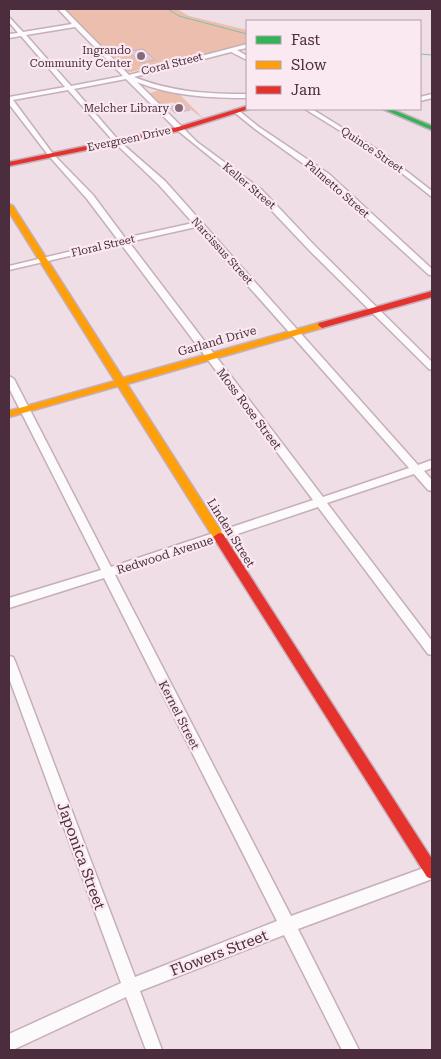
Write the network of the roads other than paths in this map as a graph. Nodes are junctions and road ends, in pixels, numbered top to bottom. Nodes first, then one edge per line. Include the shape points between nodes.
1 (61, 9) edge
2 (9, 19) edge
3 (75, 25) junction
4 (22, 34) junction
5 (9, 36) edge
6 (246, 46) edge
7 (231, 50) junction
8 (246, 58) edge
9 (127, 77) junction
10 (69, 88) junction
11 (162, 88) junction
12 (144, 94) junction
13 (246, 96) edge
14 (9, 100) edge
15 (242, 110) edge
16 (310, 110) edge
17 (392, 110) edge
18 (432, 128) edge
19 (179, 129) junction
20 (117, 142) junction
21 (51, 155) junction
22 (9, 164) edge
23 (432, 195) edge
24 (9, 206) edge
25 (197, 224) junction
26 (123, 241) junction
27 (43, 260) junction
28 (9, 268) edge
29 (432, 273) edge
30 (432, 294) edge
31 (375, 310) junction
32 (295, 333) junction
33 (210, 358) junction
34 (432, 367) edge
35 (9, 379) edge
36 (120, 382) junction
37 (24, 410) junction
38 (9, 414) edge
39 (432, 464) edge
40 (416, 469) junction
41 (432, 487) edge
42 (320, 503) junction
43 (218, 538) junction
44 (107, 574) junction
45 (9, 603) edge
46 (432, 650) edge
47 (9, 661) edge
48 (432, 872) edge
49 (287, 927) junction
50 (130, 987) junction
51 (9, 1043) edge
52 (154, 1050) edge
53 (351, 1050) edge

1 - 3 street, Keller Street
2 - 4 street, Narcissus Street
3 - 4 street
3 - 9 street, Keller Street
4 - 5 street
4 - 10 street, Narcissus Street
6 - 7 street, Coral Street
7 - 8 street
7 - 9 street, Coral Street
9 - 10 street, Coral Street
9 - 11 street
9 - 12 street, Keller Street
10 - 14 street, Coral Street
10 - 20 street, Narcissus Street
11 - 12 street
11 - 13 street via 194,94
12 - 19 street, Keller Street
14 - 21 street, Moss Rose Street
15 - 19 street, Evergreen Drive
15 - 29 street, Palmetto Street via 257,128 326,176
16 - 23 street, Quince Street via 380,154
17 - 18 street
19 - 20 street, Evergreen Drive
19 - 31 street, Keller Street via 259,192
20 - 21 street, Evergreen Drive
20 - 25 street, Narcissus Street via 162,183
21 - 22 street, Evergreen Drive
21 - 26 street, Moss Rose Street
24 - 27 street, Linden Street
25 - 26 street, Floral Street
25 - 32 street, Narcissus Street
26 - 27 street, Floral Street
26 - 33 street, Moss Rose Street
27 - 28 street, Floral Street
27 - 36 street, Linden Street
30 - 31 street, Garland Drive
31 - 32 street, Garland Drive
31 - 34 street, Keller Street
32 - 33 street, Garland Drive
32 - 40 street, Narcissus Street
33 - 36 street, Garland Drive
33 - 42 street, Moss Rose Street
35 - 37 street, Kernel Street
36 - 37 street, Garland Drive
36 - 43 street, Linden Street
37 - 38 street, Garland Drive
37 - 44 street, Kernel Street
39 - 40 street, Redwood Avenue
40 - 41 street, Narcissus Street
40 - 42 street, Redwood Avenue
42 - 43 street, Redwood Avenue
42 - 46 street, Moss Rose Street
43 - 44 street, Redwood Avenue
43 - 48 street, Linden Street
44 - 45 street, Redwood Avenue
44 - 49 street, Kernel Street
47 - 50 street, Japonica Street
48 - 49 street, Flowers Street
49 - 50 street, Flowers Street
49 - 53 street, Kernel Street
50 - 51 street, Flowers Street via 56,1018
50 - 52 street, Japonica Street

